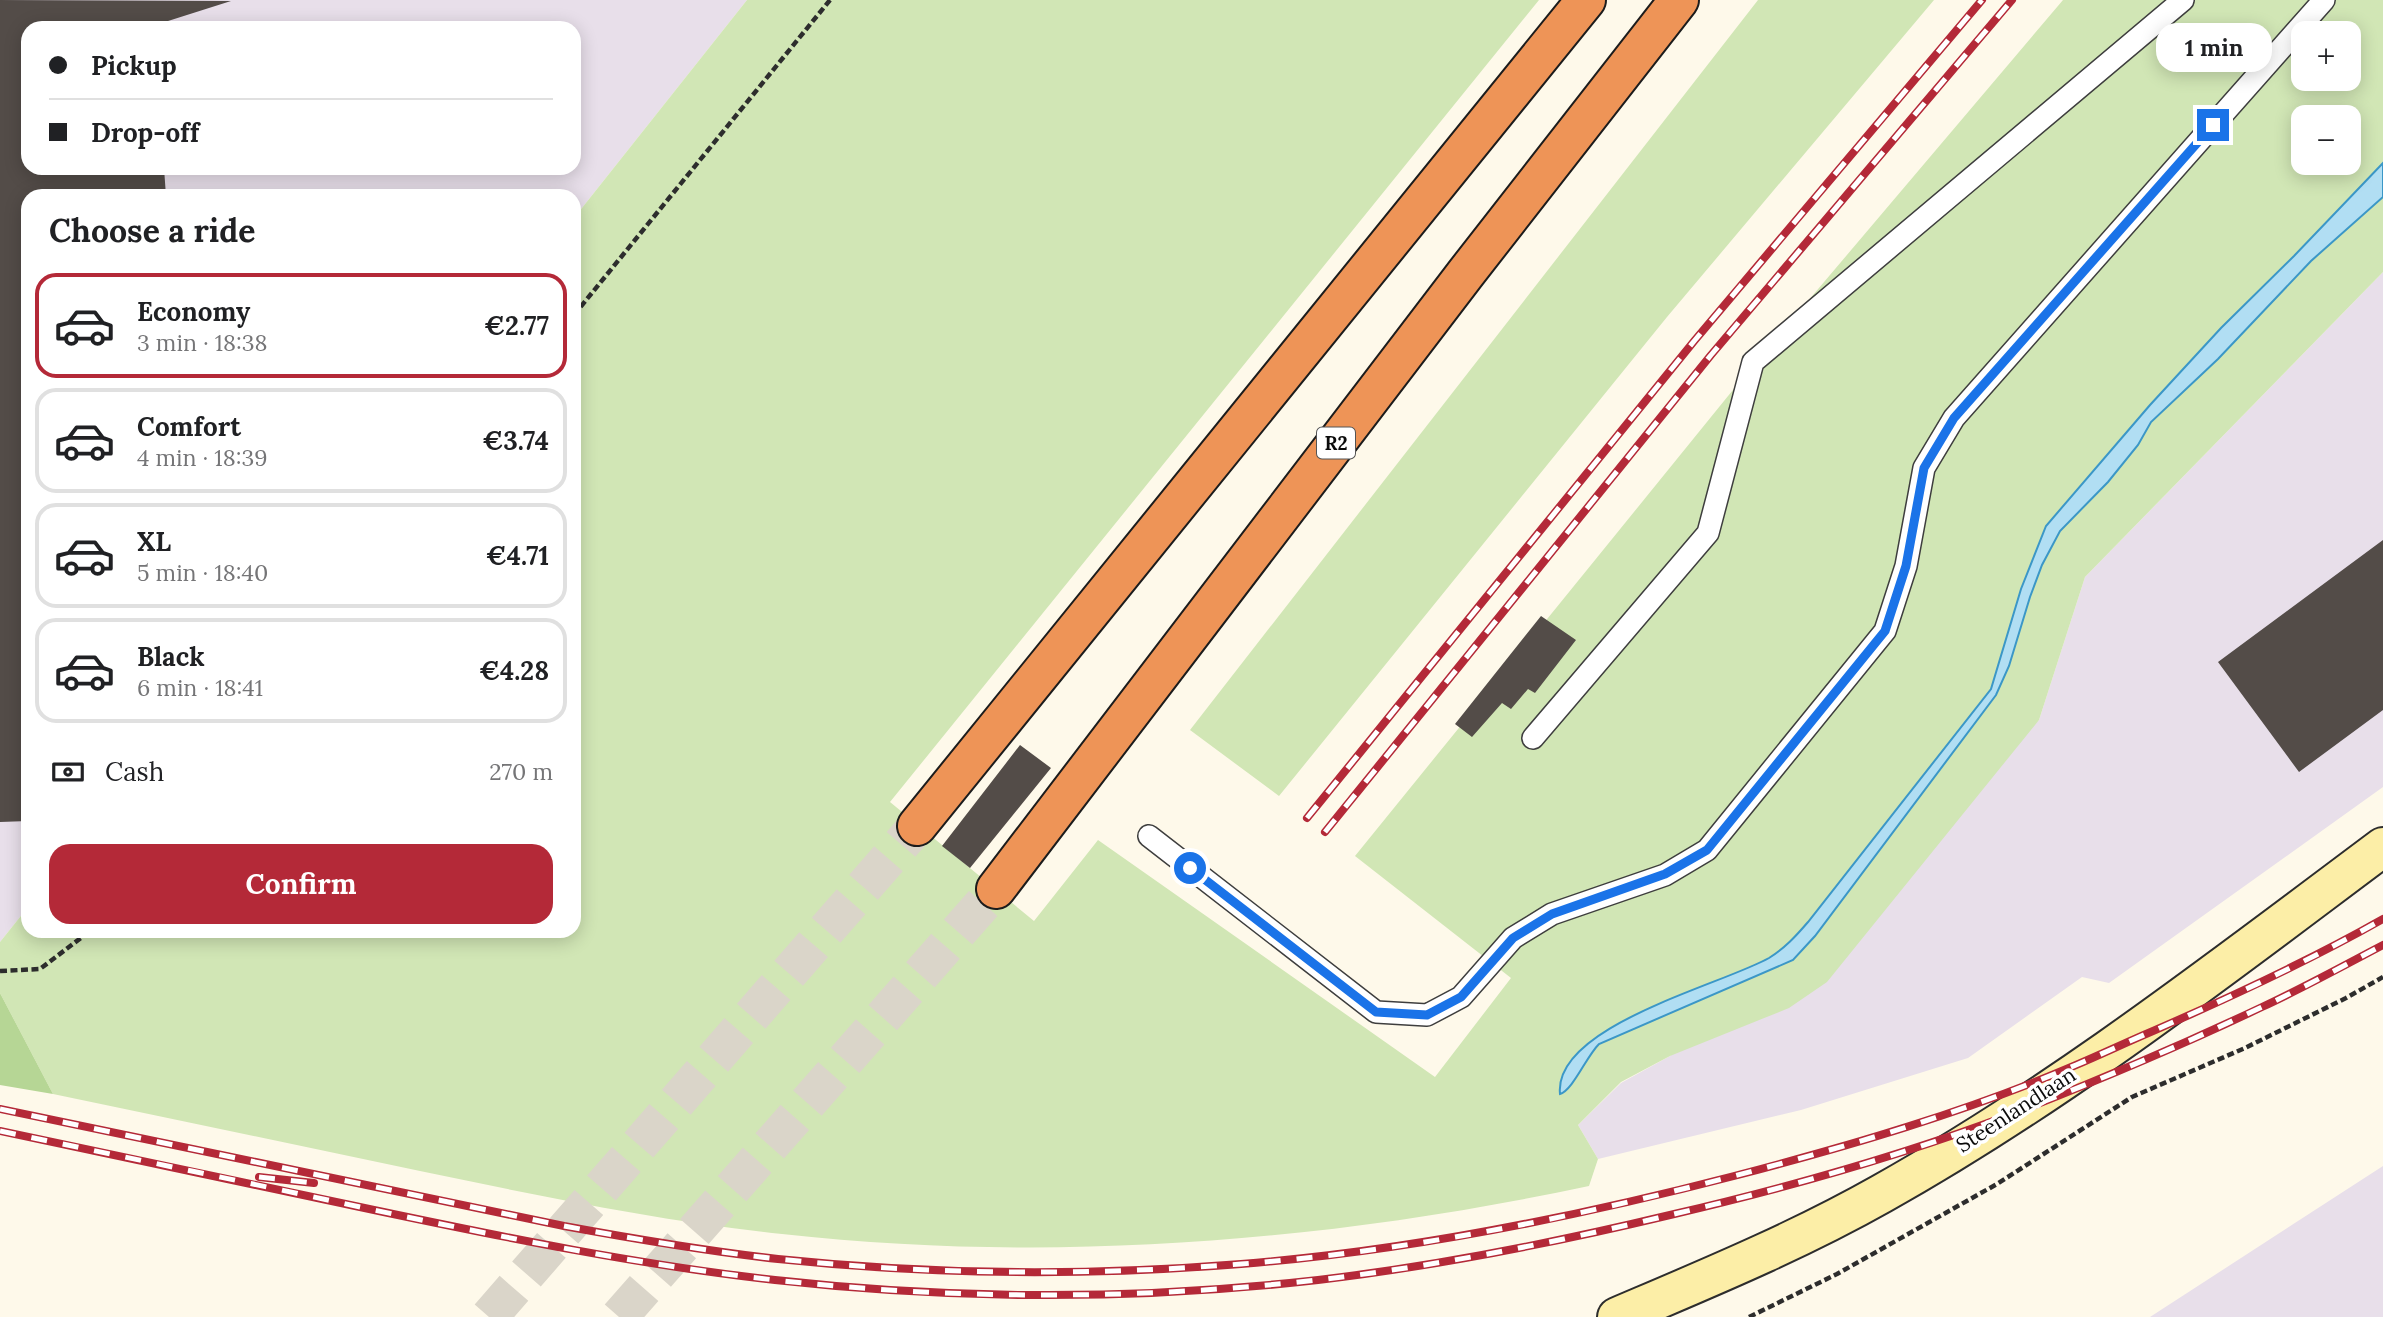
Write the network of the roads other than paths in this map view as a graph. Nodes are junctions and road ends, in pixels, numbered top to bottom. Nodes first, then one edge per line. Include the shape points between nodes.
1 (1586, 0) edge
2 (1679, 0) edge
3 (2183, 0) edge
4 (2324, 0) edge
5 (1533, 738) dead end
6 (918, 826) tunnel mouth
7 (1149, 835) dead end
8 (2383, 847) edge
9 (996, 889) tunnel mouth
10 (1617, 1317) edge

1 - 6 highway
2 - 9 highway, R2
3 - 5 lane via 1753,362 1708,533
4 - 7 lane via 1954,418 1924,468 1906,566 1885,631 1707,850 1665,874 1552,914 1513,938 1461,997 1427,1015 1376,1012
8 - 10 main road, Steenlandlaan via 2135,1030 1960,1147 1792,1240

